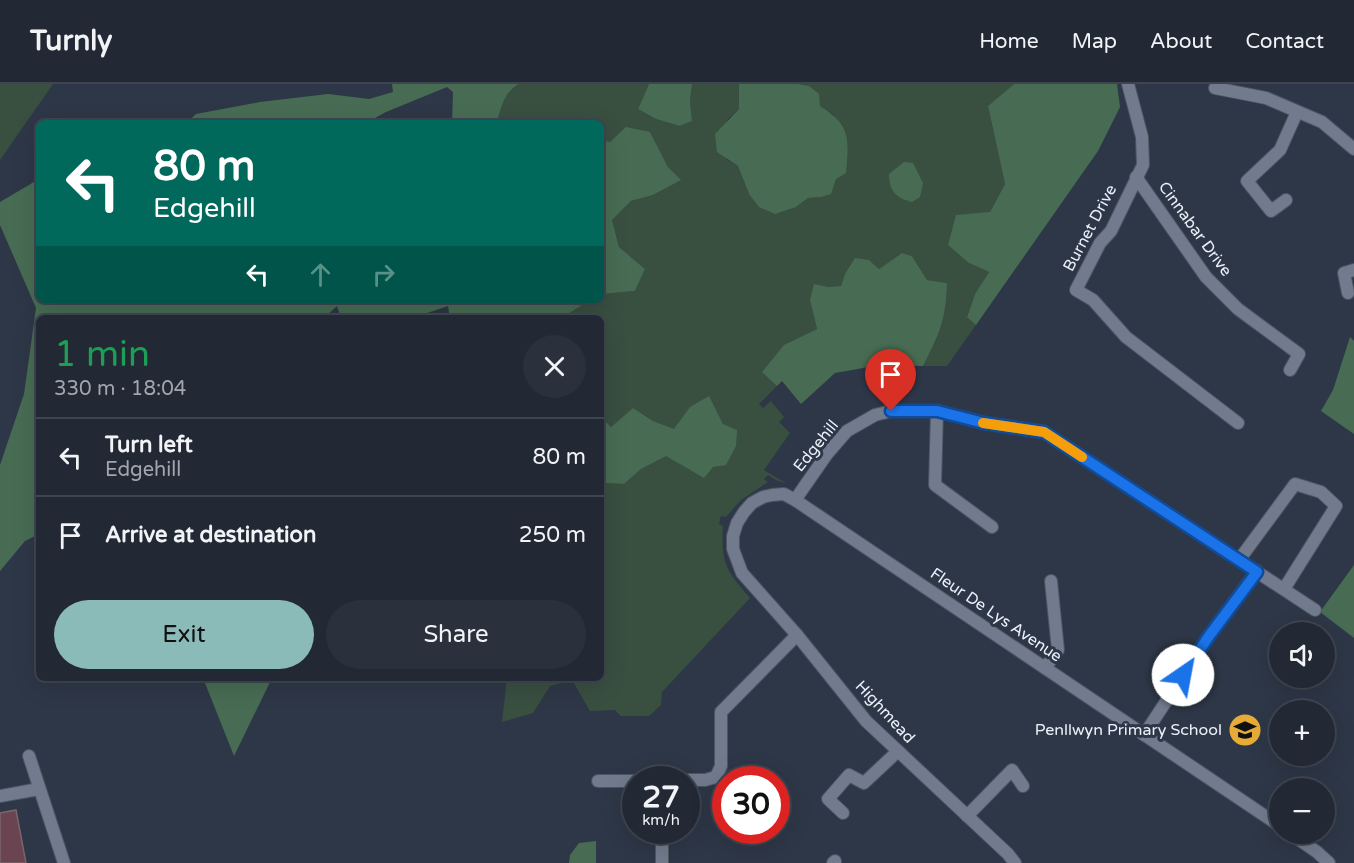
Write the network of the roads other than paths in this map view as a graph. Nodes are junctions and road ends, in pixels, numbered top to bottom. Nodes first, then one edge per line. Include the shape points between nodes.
1 (1128, 84) edge
2 (1215, 88) dead end
3 (1297, 112) junction
4 (1354, 149) edge
5 (1136, 177) junction
6 (1286, 200) dead end
7 (1354, 270) edge
8 (1348, 293) dead end
9 (1290, 370) dead end
10 (937, 411) junction
11 (1238, 423) dead end
12 (795, 500) junction
13 (992, 527) dead end
14 (1239, 560) junction
15 (1257, 572) junction
16 (742, 573) joint
17 (1051, 581) dead end
18 (1284, 590) junction
19 (1315, 610) dead end
20 (797, 635) junction
21 (1045, 668) junction
22 (1144, 735) junction
23 (898, 751) junction
24 (29, 756) dead end
25 (722, 766) edge
26 (598, 781) dead end
27 (622, 781) edge
28 (1023, 786) dead end
29 (39, 789) junction
30 (0, 796) edge
31 (843, 813) dead end
32 (967, 816) junction
33 (1269, 819) edge
34 (663, 844) edge
35 (1305, 844) edge
36 (64, 863) edge
37 (662, 863) edge
38 (1015, 863) edge
39 (1329, 863) edge

1 - 5 street, Burnet Drive via 1142,137 1143,165
2 - 3 street via 1266,98
3 - 4 street via 1322,122
3 - 6 street via 1280,150 1247,181 1271,211
5 - 9 street, Cinnabar Drive via 1206,277 1238,309 1299,354
5 - 11 street, Burnet Drive via 1111,231 1100,243 1076,290 1093,300 1126,337
7 - 8 street via 1344,273
10 - 12 street, Edgehill via 891,411 854,426 826,454
10 - 13 street via 935,484
10 - 14 street, Edgehill via 1044,432
12 - 16 street, Fleur De Lys Avenue via 784,494 763,497 744,512 733,536 733,549
12 - 21 street, Fleur De Lys Avenue
14 - 15 street, Edgehill
14 - 18 street via 1295,484 1321,492 1336,506
15 - 18 street, Edgehill
15 - 22 street
16 - 20 street, Highmead
17 - 21 street via 1058,650
18 - 19 street, Edgehill
20 - 23 street, Highmead via 866,721
20 - 25 street via 721,712
21 - 22 street, Fleur De Lys Avenue
22 - 33 street, Fleur De Lys Avenue
23 - 31 street via 864,783 849,775 828,799
23 - 32 street, Highmead
24 - 29 street
26 - 27 street
28 - 32 street via 1012,770
29 - 30 street
29 - 36 street
32 - 38 street, Highmead
34 - 37 street
35 - 39 street

